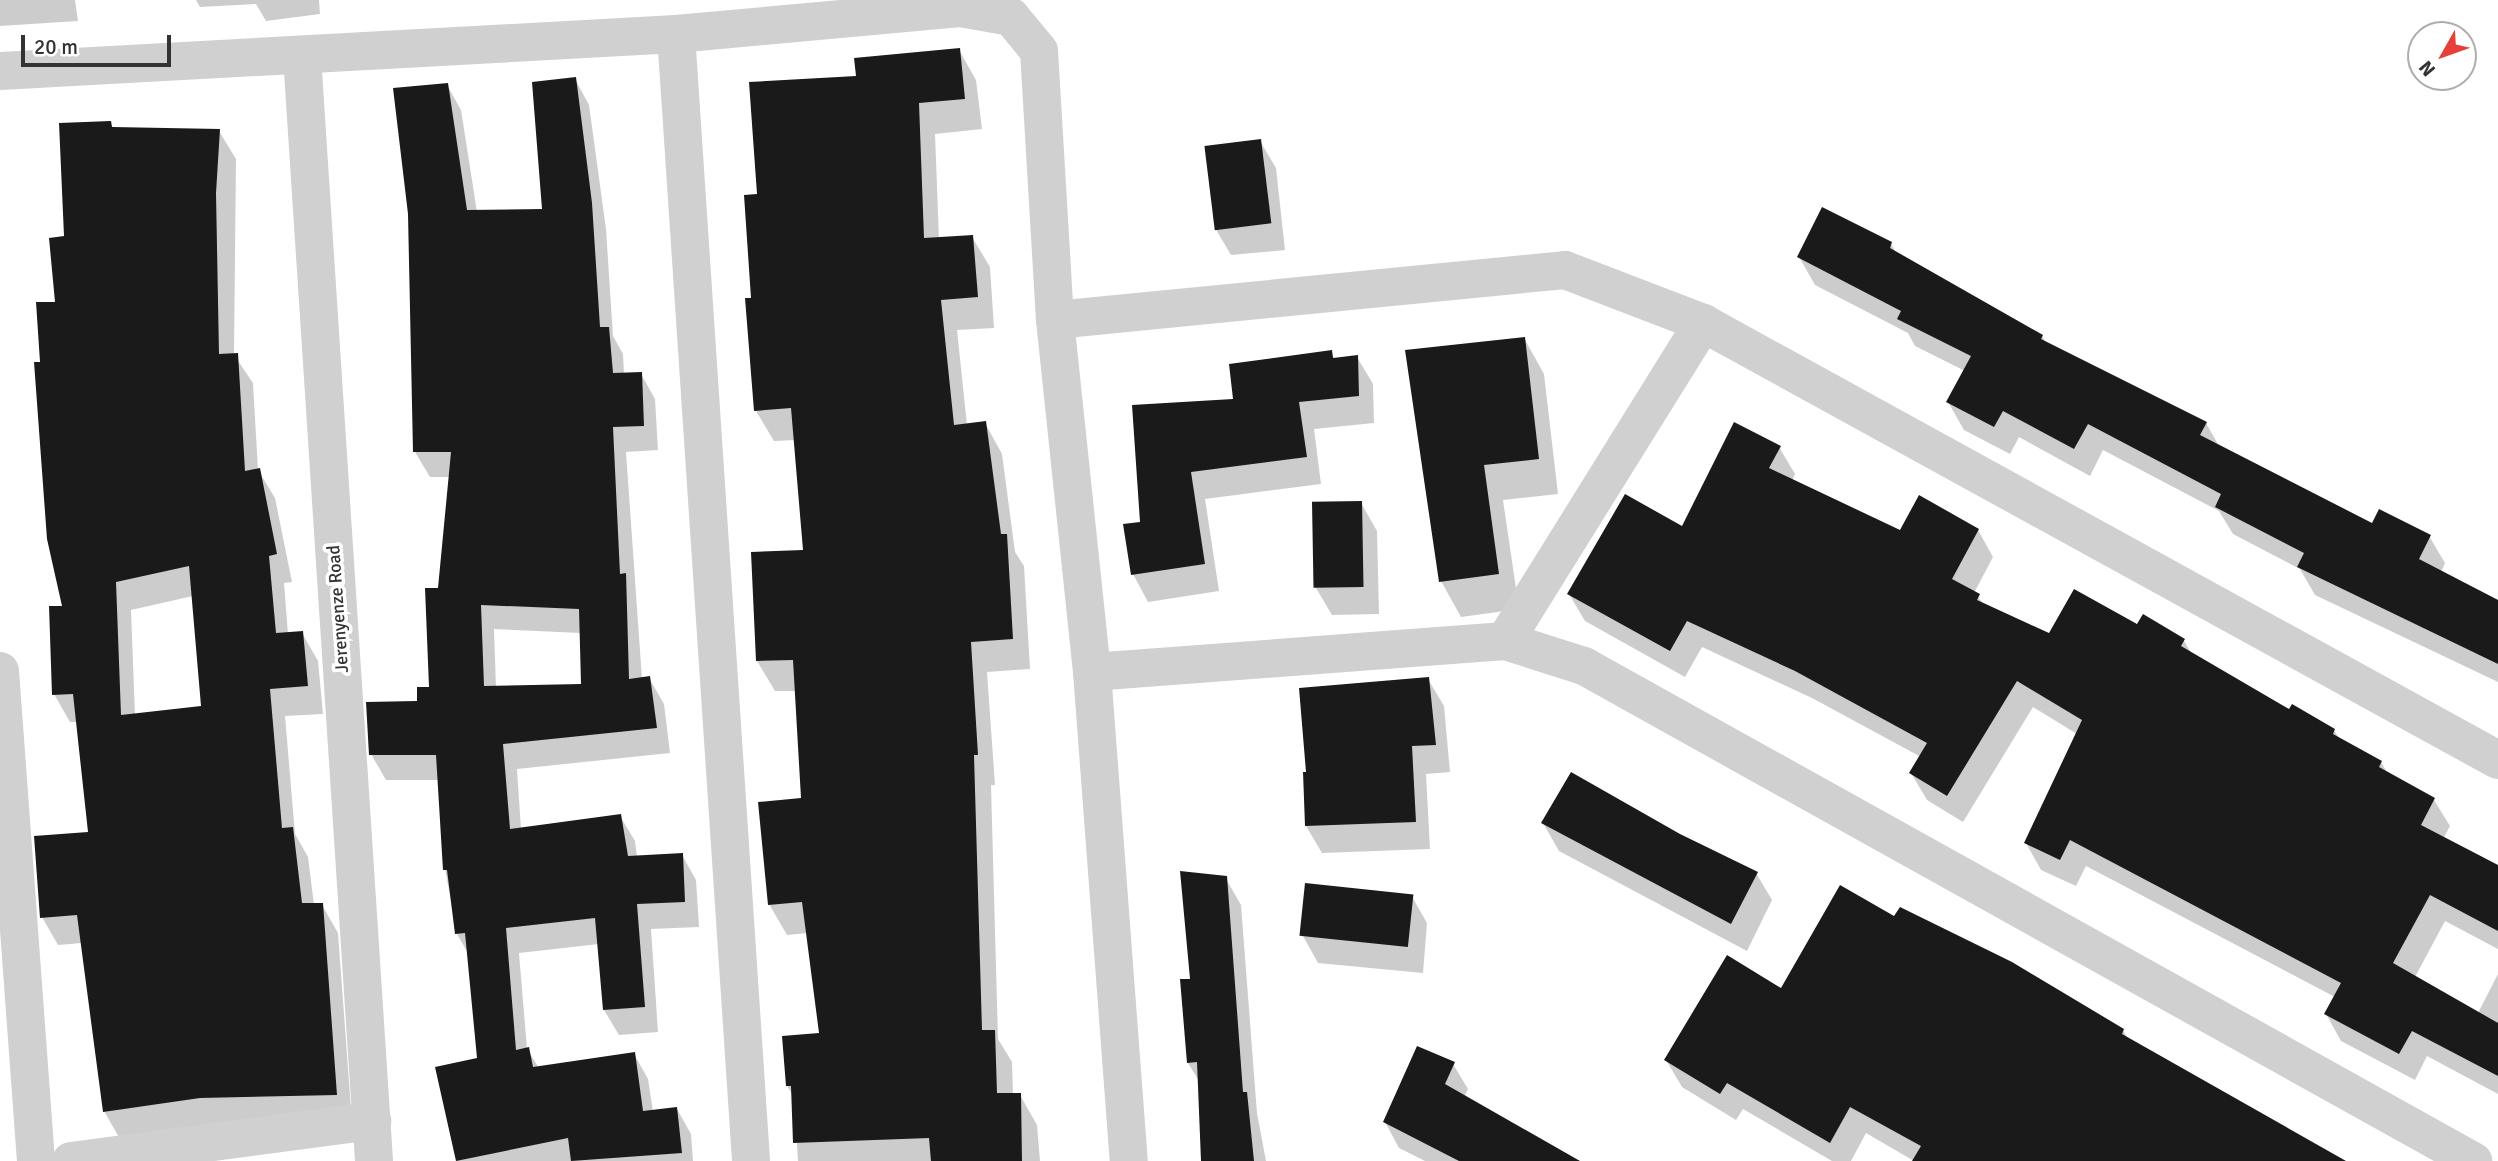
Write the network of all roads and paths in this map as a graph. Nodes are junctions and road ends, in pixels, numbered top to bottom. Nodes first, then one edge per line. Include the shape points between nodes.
1 (676, 34) junction
2 (302, 56) junction
3 (0, 71) edge
4 (1055, 320) junction
5 (1703, 323) junction
6 (1505, 641) junction
7 (0, 671) edge
8 (1092, 672) junction
9 (2498, 760) edge
10 (372, 1121) junction
11 (36, 1161) edge
12 (71, 1161) edge
13 (374, 1161) edge
14 (751, 1161) edge
15 (1129, 1161) edge
16 (2473, 1161) edge

1 - 2 street
1 - 4 street via 960,8 1011,17 1039,51
1 - 14 street
2 - 3 street
2 - 10 street, Jerenyenze Road
4 - 5 street via 1565,270
4 - 8 street
5 - 6 street
5 - 9 street
6 - 8 street
6 - 16 street via 1584,666
7 - 11 street
8 - 15 street
10 - 12 street
10 - 13 street, Jerenyenze Road

